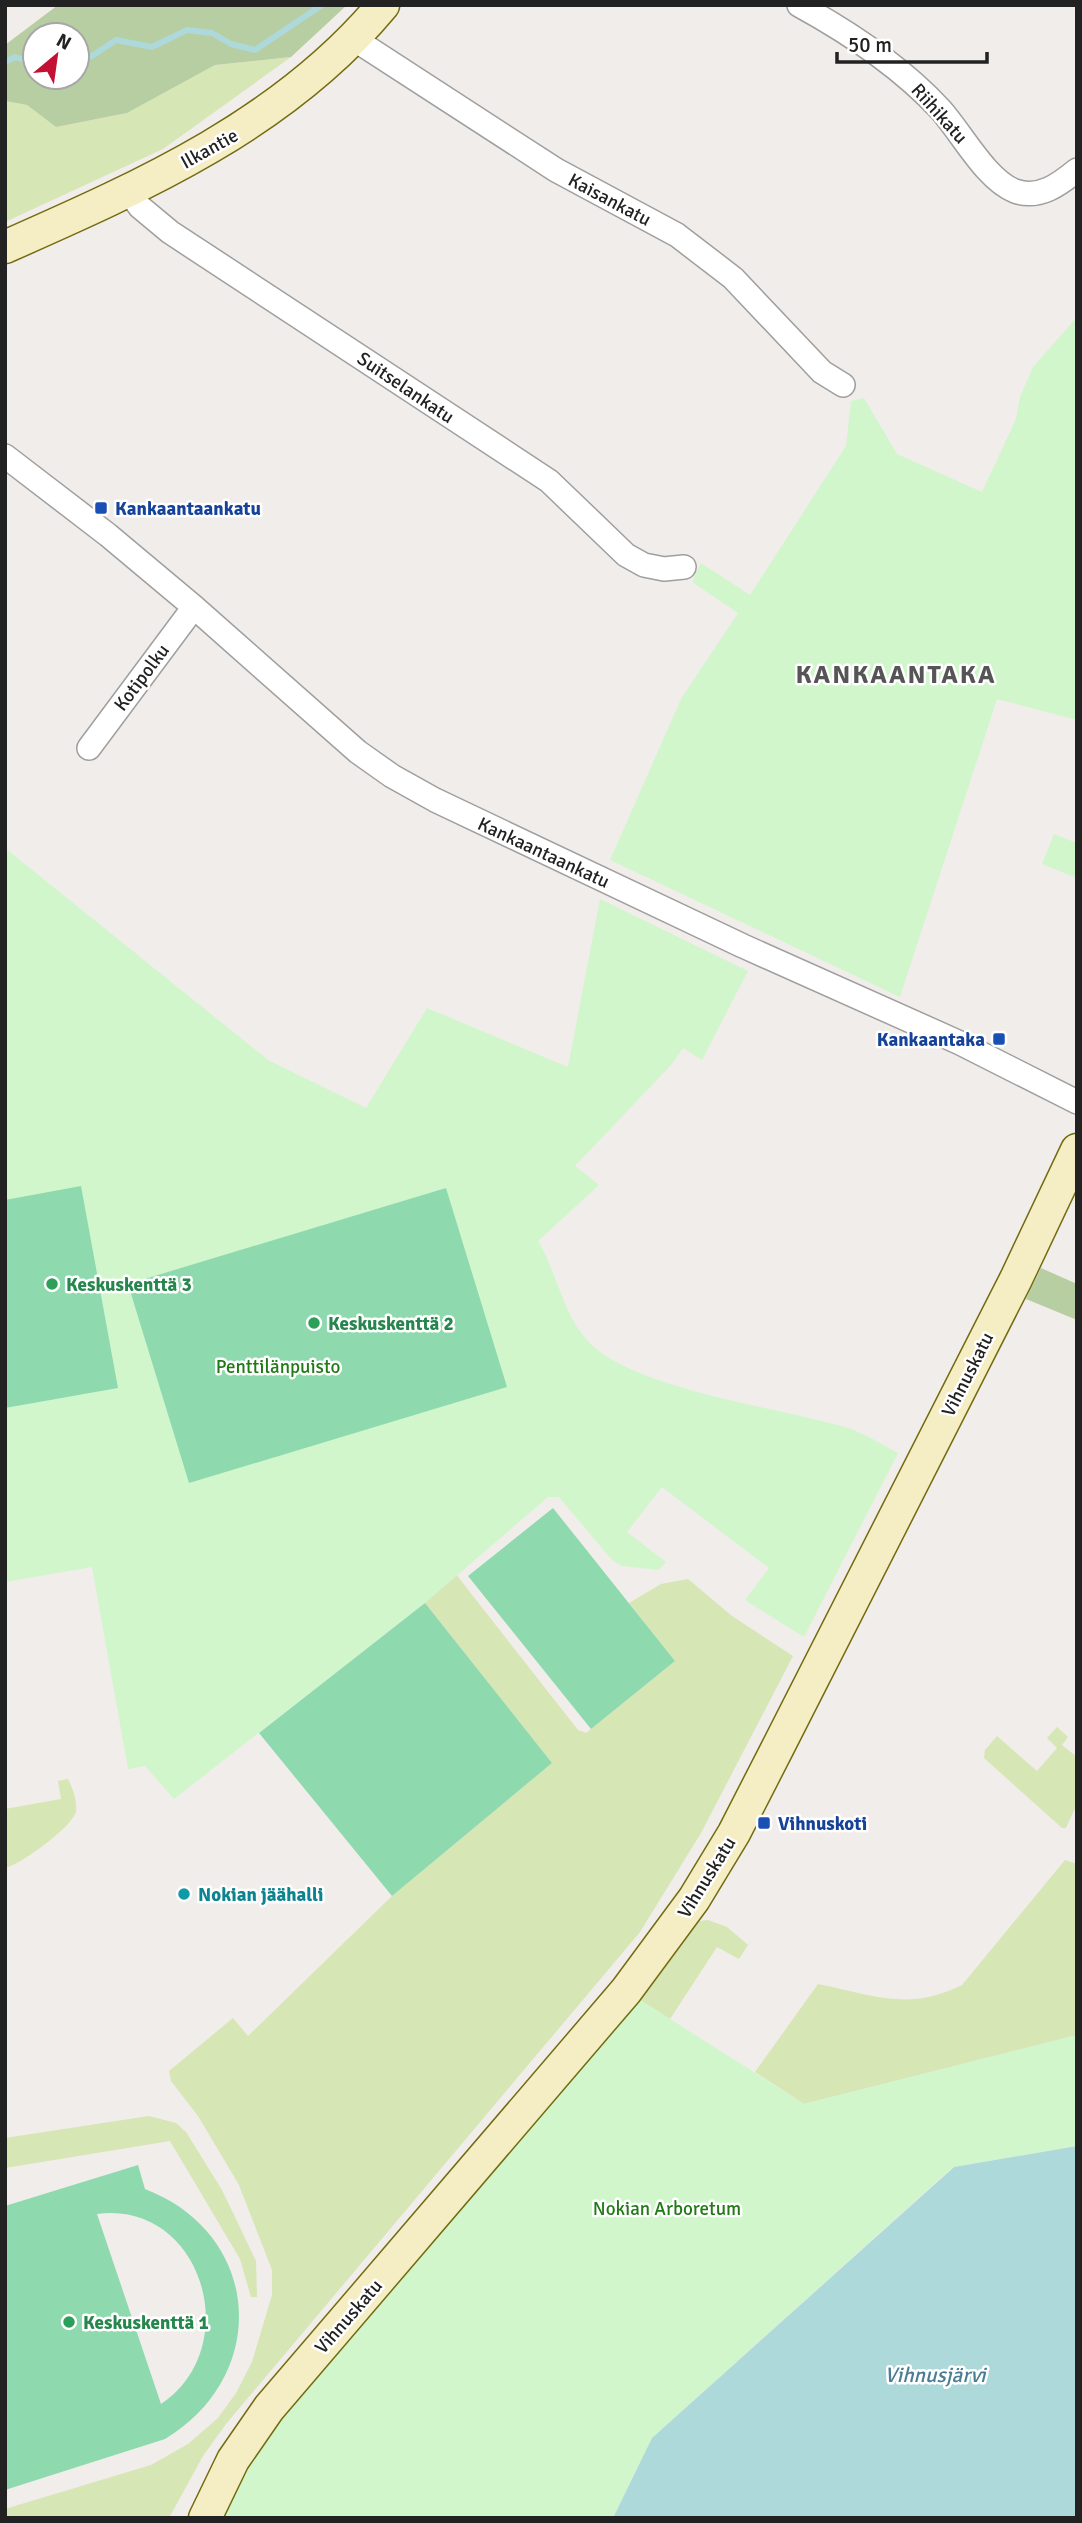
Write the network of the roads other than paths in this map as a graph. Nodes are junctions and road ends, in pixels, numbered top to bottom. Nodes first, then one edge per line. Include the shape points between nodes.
1 (383, 5) edge
2 (799, 5) edge
3 (354, 40) junction
4 (1077, 170) edge
5 (129, 192) junction
6 (5, 247) edge
7 (843, 385) dead end
8 (5, 456) edge
9 (684, 567) dead end
10 (194, 607) junction
11 (89, 748) dead end
12 (1077, 1102) edge
13 (1077, 1150) edge
14 (205, 2518) edge

1 - 3 street, Ilkantie
2 - 4 street, Riihikatu via 904,75 1003,185 1018,192 1037,192 1057,187
3 - 5 street, Ilkantie via 301,88 241,130
3 - 7 street, Kaisankatu via 556,170 677,235 733,278 822,372
5 - 6 street, Ilkantie
5 - 9 street, Suitselankatu via 170,232 549,481 626,555 664,569
8 - 10 street, Kankaantaankatu
10 - 11 street, Kotipolku
10 - 12 street, Kankaantaankatu via 358,752 392,776
13 - 14 street, Vihnuskatu via 745,1812 694,1899 626,1991 269,2408 233,2460

